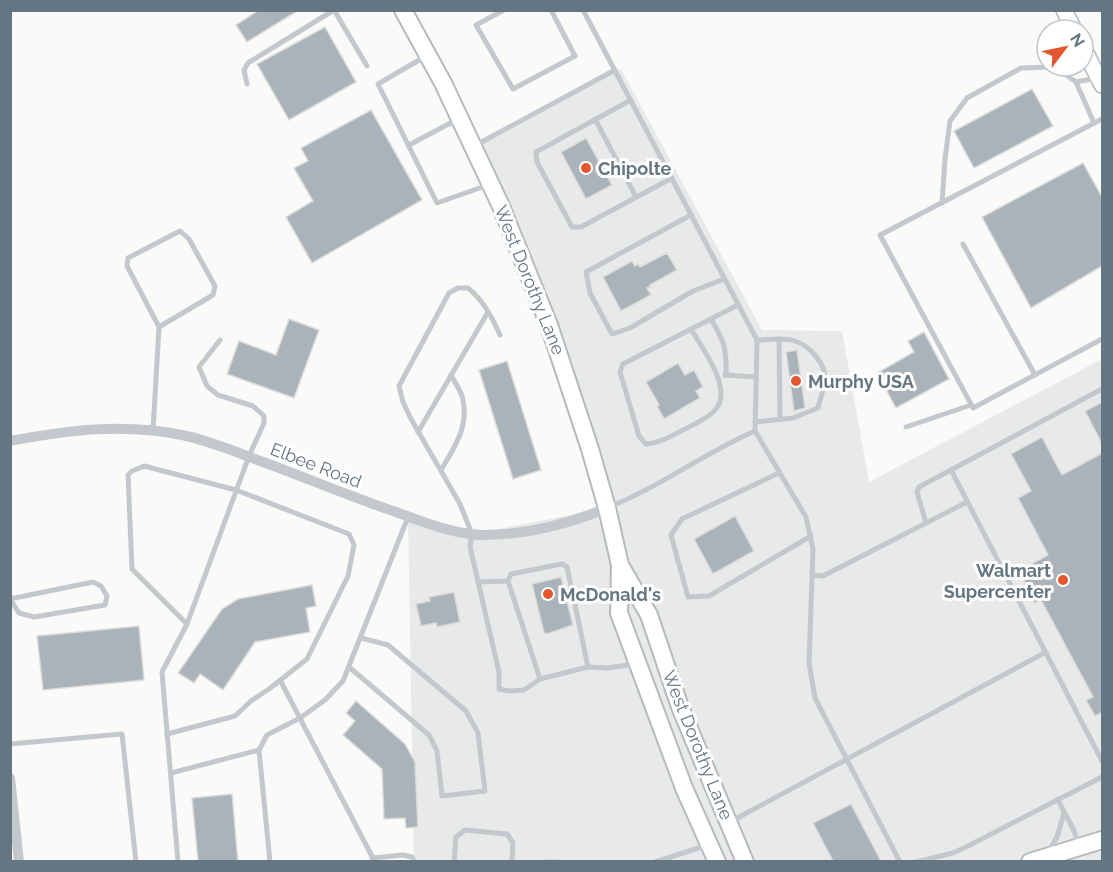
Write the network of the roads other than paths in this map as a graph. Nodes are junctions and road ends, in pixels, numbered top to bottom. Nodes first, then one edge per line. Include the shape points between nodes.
1 (334, 10) edge
2 (403, 10) edge
3 (504, 10) edge
4 (551, 10) edge
5 (583, 10) edge
6 (428, 55) junction
7 (367, 66) dead end
8 (615, 70) junction
9 (1101, 81) edge
10 (1076, 82) junction
11 (247, 84) dead end
12 (631, 100) junction
13 (460, 118) junction
14 (595, 119) junction
15 (1102, 119) edge
16 (1094, 123) junction
17 (409, 145) junction
18 (473, 147) junction
19 (672, 178) junction
20 (491, 184) junction
21 (636, 197) junction
22 (942, 202) junction
23 (691, 215) junction
24 (963, 244) dead end
25 (724, 279) junction
26 (738, 305) junction
27 (488, 312) junction
28 (711, 319) junction
29 (159, 327) junction
30 (691, 329) junction
31 (500, 335) dead end
32 (779, 339) junction
33 (1102, 339) edge
34 (220, 340) dead end
35 (757, 340) junction
36 (717, 374) junction
37 (452, 375) junction
38 (726, 375) junction
39 (1035, 375) junction
40 (756, 376) junction
41 (1102, 389) edge
42 (971, 405) junction
43 (780, 419) junction
44 (755, 422) junction
45 (906, 427) dead end
46 (153, 430) junction
47 (754, 431) junction
48 (418, 432) junction
49 (10, 441) edge
50 (249, 456) junction
51 (441, 470) junction
52 (951, 470) junction
53 (780, 473) junction
54 (236, 490) junction
55 (967, 502) junction
56 (607, 508) junction
57 (408, 517) junction
58 (926, 523) junction
59 (472, 534) junction
60 (811, 536) junction
61 (620, 565) junction
62 (813, 575) junction
63 (508, 581) junction
64 (478, 582) junction
65 (11, 599) edge
66 (187, 624) junction
67 (361, 638) junction
68 (1046, 652) junction
69 (636, 664) junction
70 (349, 667) junction
71 (588, 667) junction
72 (540, 679) junction
73 (280, 680) junction
74 (300, 718) junction
75 (167, 734) junction
76 (10, 744) edge
77 (259, 750) junction
78 (848, 759) junction
79 (1102, 761) edge
80 (171, 773) junction
81 (1102, 777) edge
82 (10, 778) edge
83 (1058, 799) junction
84 (1064, 813) junction
85 (729, 822) junction
86 (1102, 840) edge
87 (709, 845) junction
88 (1079, 854) edge
89 (1047, 856) junction
90 (676, 859) edge
91 (374, 860) edge
92 (19, 861) edge
93 (136, 861) edge
94 (178, 861) edge
95 (270, 861) edge
96 (414, 861) edge
97 (454, 861) edge
98 (512, 861) edge
99 (544, 861) edge
100 (557, 861) edge
101 (655, 861) edge
102 (717, 861) edge
103 (745, 861) edge
104 (900, 861) edge
105 (916, 861) edge
106 (1030, 861) edge

1 - 7 lane
1 - 11 lane via 248,63 244,70
2 - 6 main road, West Dorothy Lane
3 - 4 lane via 476,25 513,89 575,56
5 - 8 lane
6 - 13 main road, West Dorothy Lane
6 - 17 lane via 378,84
8 - 12 lane
8 - 18 lane
9 - 10 lane
10 - 16 lane
10 - 22 lane via 1055,67 1021,68 968,98 951,121
12 - 14 lane
12 - 19 lane
13 - 17 lane
13 - 18 main road, West Dorothy Lane
14 - 21 lane
14 - 21 lane via 536,152 537,162 572,227 582,227
15 - 16 lane
16 - 22 lane
17 - 20 lane via 437,203
18 - 20 main road, West Dorothy Lane
19 - 21 lane
19 - 23 lane
20 - 56 main road, West Dorothy Lane via 549,325
22 - 42 lane via 880,235
23 - 25 lane
23 - 25 lane via 586,272 590,293 612,334
24 - 39 lane
25 - 26 lane
26 - 28 lane
26 - 35 lane
27 - 31 lane
27 - 37 lane
27 - 48 lane via 468,288 449,293 399,386
28 - 30 lane
28 - 38 lane via 725,343
29 - 29 lane via 213,295 215,286 189,239 180,231 128,258 127,266
29 - 46 lane
30 - 36 lane
30 - 36 lane via 623,364 620,372 639,436 646,444 656,443 718,408 722,394
32 - 35 lane
32 - 43 lane
32 - 43 lane via 796,341 810,350 820,362 825,378 818,408
33 - 39 lane
34 - 50 lane via 199,367 207,386 218,395 254,406 264,416
35 - 40 lane
36 - 38 lane
37 - 48 lane
37 - 51 lane via 463,399 465,418 460,437
38 - 40 lane
39 - 42 lane via 973,408
40 - 44 lane
41 - 52 lane
42 - 45 lane
43 - 44 lane
44 - 47 lane
46 - 49 street, Elbee Road via 80,429
46 - 50 street, Elbee Road
47 - 53 lane
47 - 56 lane via 639,495
48 - 51 lane
50 - 54 lane
50 - 57 street, Elbee Road
51 - 59 lane
52 - 55 lane
52 - 58 lane via 917,492
53 - 60 lane via 806,517
53 - 60 lane via 682,519 671,535 688,597 709,596
54 - 66 lane
54 - 66 lane via 144,466 128,475 132,569
54 - 73 lane via 349,534 354,545 348,576 307,659
55 - 58 lane
55 - 68 lane
56 - 59 street, Elbee Road via 547,528
56 - 61 main road, West Dorothy Lane
57 - 59 street, Elbee Road
57 - 67 lane
58 - 62 lane via 824,576
59 - 64 lane via 470,547
60 - 62 lane
61 - 69 main road, West Dorothy Lane via 619,613
61 - 85 main road, West Dorothy Lane via 649,615 680,707
62 - 78 lane via 809,663 815,698
63 - 64 lane
63 - 71 lane via 511,574 562,564 567,567
63 - 72 lane
64 - 72 lane via 499,672 499,688 524,690
65 - 65 lane via 19,613 34,617 105,605 107,596 93,582
66 - 75 lane via 162,672
67 - 70 lane
67 - 70 lane via 388,645 466,711 478,733 485,791 442,796 437,752 429,735
68 - 78 lane
68 - 79 lane
69 - 71 lane
69 - 87 main road, West Dorothy Lane
70 - 74 lane via 344,681
71 - 72 lane
73 - 74 lane
73 - 75 lane via 235,716
74 - 77 lane via 267,735
74 - 91 lane
75 - 80 lane
76 - 93 lane via 122,734
77 - 80 lane
77 - 95 lane
78 - 85 lane
78 - 104 lane
80 - 94 lane
81 - 83 lane
82 - 92 street
83 - 84 lane
83 - 105 lane via 953,853
84 - 88 lane via 1077,832
84 - 89 lane
85 - 103 main road, West Dorothy Lane
86 - 88 main road
87 - 90 lane
87 - 102 main road, West Dorothy Lane
88 - 89 main road
89 - 106 main road
90 - 101 lane
91 - 96 lane via 403,855
97 - 98 lane via 456,837 465,830 507,834 513,843
99 - 100 lane

